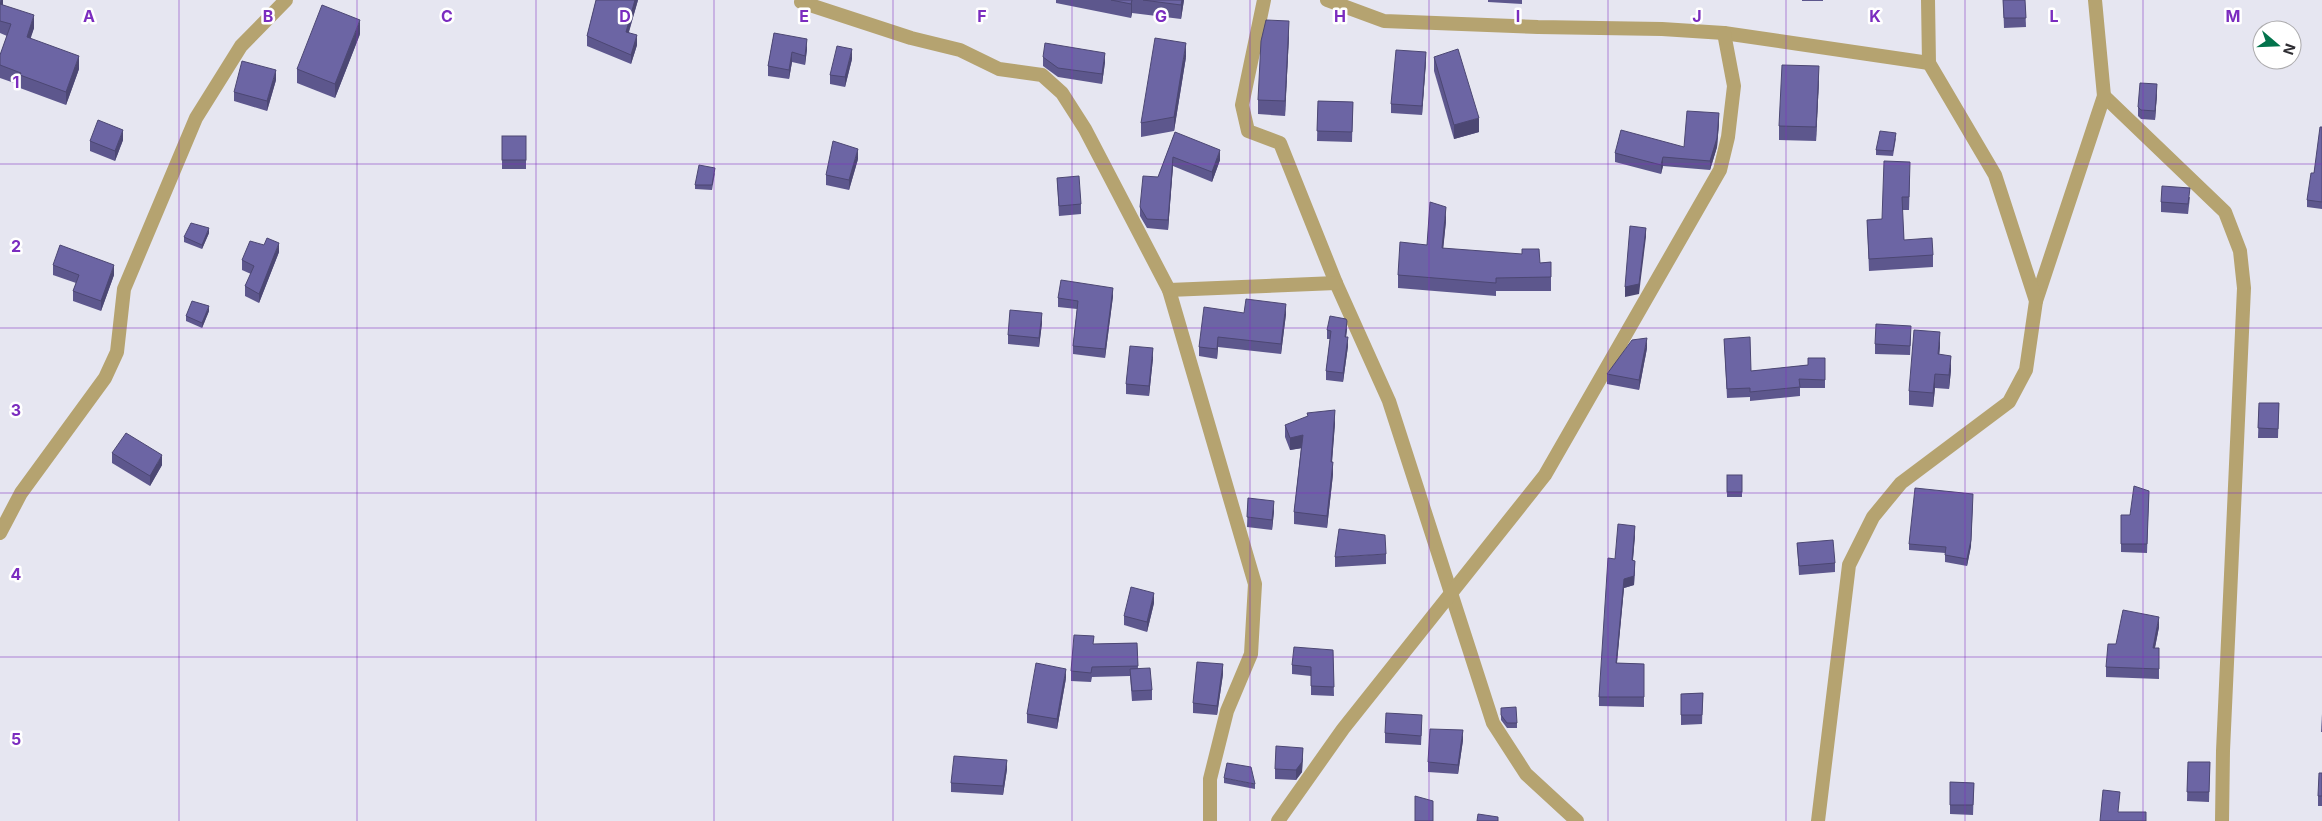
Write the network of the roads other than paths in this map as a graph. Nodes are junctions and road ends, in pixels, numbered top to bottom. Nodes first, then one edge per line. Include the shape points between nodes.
1 (286, 0) edge
2 (1264, 0) edge
3 (1327, 0) edge
4 (1928, 0) edge
5 (2095, 0) edge
6 (801, 2) dead end
7 (1724, 34) junction
8 (1929, 63) junction
9 (2104, 96) junction
10 (1336, 284) junction
11 (1169, 290) junction
12 (2036, 301) junction
13 (0, 533) edge
14 (1451, 594) junction
15 (1210, 821) edge
16 (1278, 821) edge
17 (1577, 821) edge
18 (1818, 821) edge
19 (2222, 821) edge

1 - 13 street via 241,46 196,118 124,288 117,352 105,378 21,493
2 - 10 street via 1242,105 1248,130 1280,143
3 - 7 street via 1384,21 1662,29
4 - 8 street
5 - 9 street
6 - 11 street via 911,38 960,50 999,69 1042,75 1062,93 1085,129
7 - 8 street
7 - 14 street via 1734,86 1720,170 1545,475
8 - 12 street via 1995,175
9 - 12 street
9 - 19 street via 2225,212 2240,251 2244,288
10 - 11 street
10 - 14 street via 1389,401
11 - 15 street via 1255,584 1250,654 1227,711 1210,779
12 - 18 street via 2026,370 2009,402 1902,483 1873,517 1849,565
14 - 16 street via 1343,729
14 - 17 street via 1493,723 1526,774

